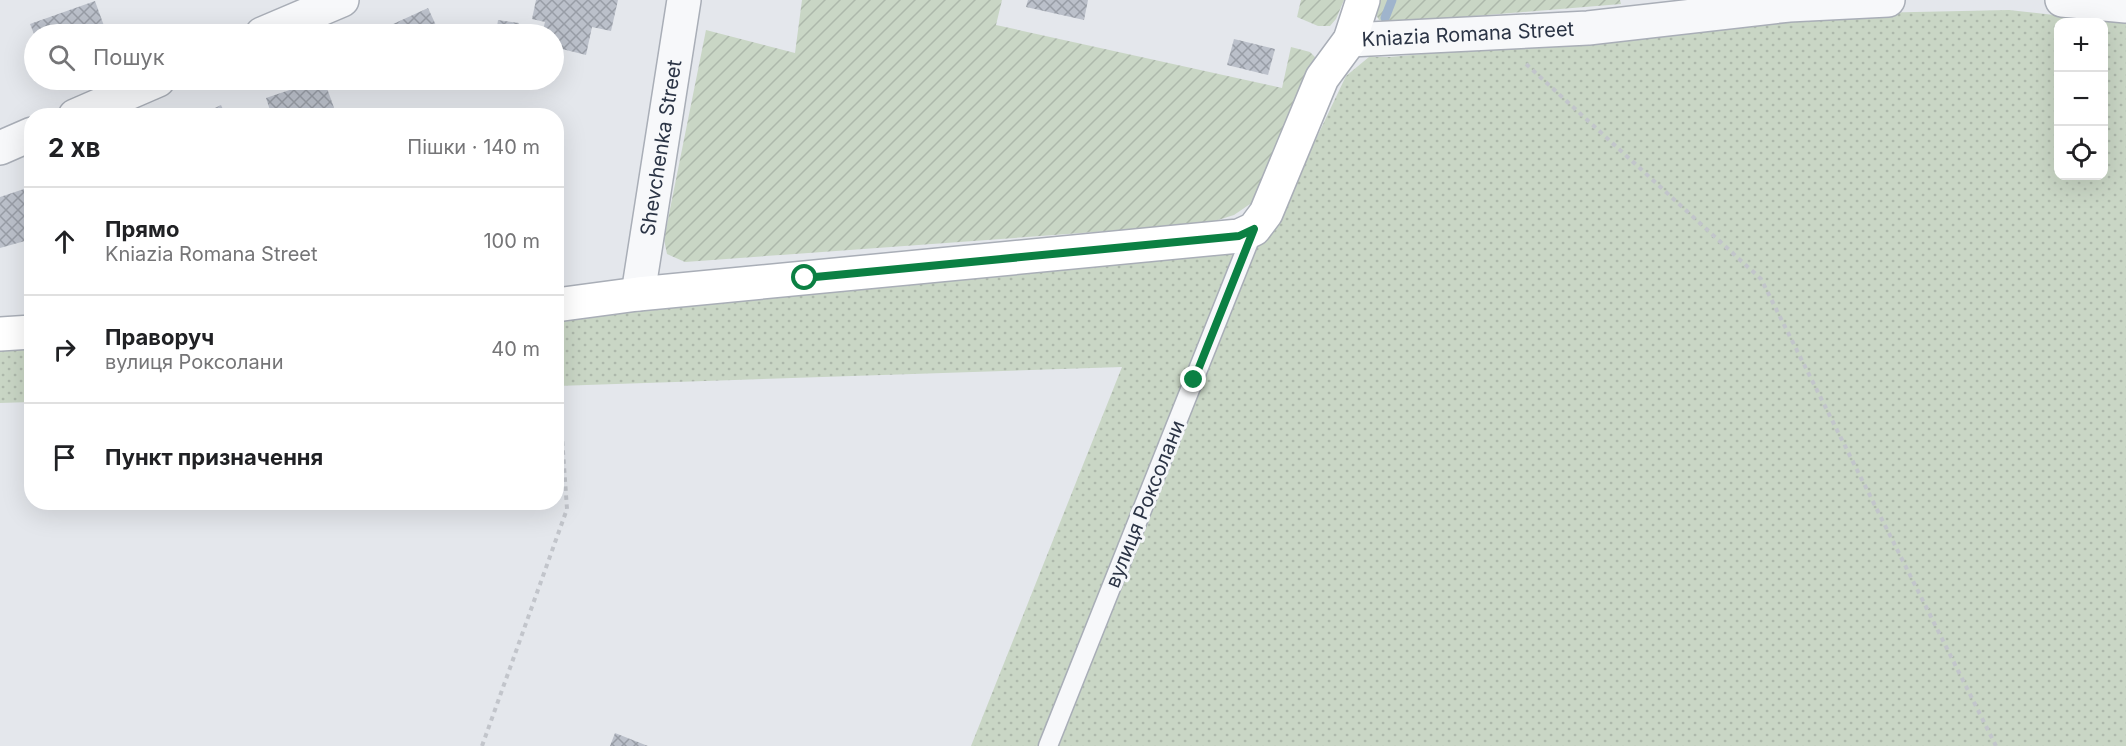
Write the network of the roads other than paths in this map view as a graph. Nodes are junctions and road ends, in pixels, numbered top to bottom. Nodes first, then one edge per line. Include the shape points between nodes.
1 (342, 0) edge
2 (684, 0) edge
3 (1363, 0) edge
4 (1888, 0) edge
5 (2062, 0) edge
6 (1790, 3) edge
7 (2126, 6) edge
8 (286, 24) edge
9 (1350, 40) junction
10 (135, 90) edge
11 (93, 108) edge
12 (24, 138) edge
13 (0, 148) edge
14 (1254, 229) junction
15 (638, 294) junction
16 (564, 303) edge
17 (24, 332) edge
18 (0, 334) edge
19 (1048, 746) edge

1 - 8 street
2 - 15 street, Shevchenka Street
3 - 9 street
4 - 6 street, Kniazia Romana Street
5 - 7 street
6 - 9 street, Kniazia Romana Street via 1588,27
9 - 14 street, Kniazia Romana Street via 1322,78 1266,213
10 - 11 street
12 - 13 street
14 - 15 street via 1239,236
14 - 19 lane, вулиця Роксолани
15 - 16 street
17 - 18 street

